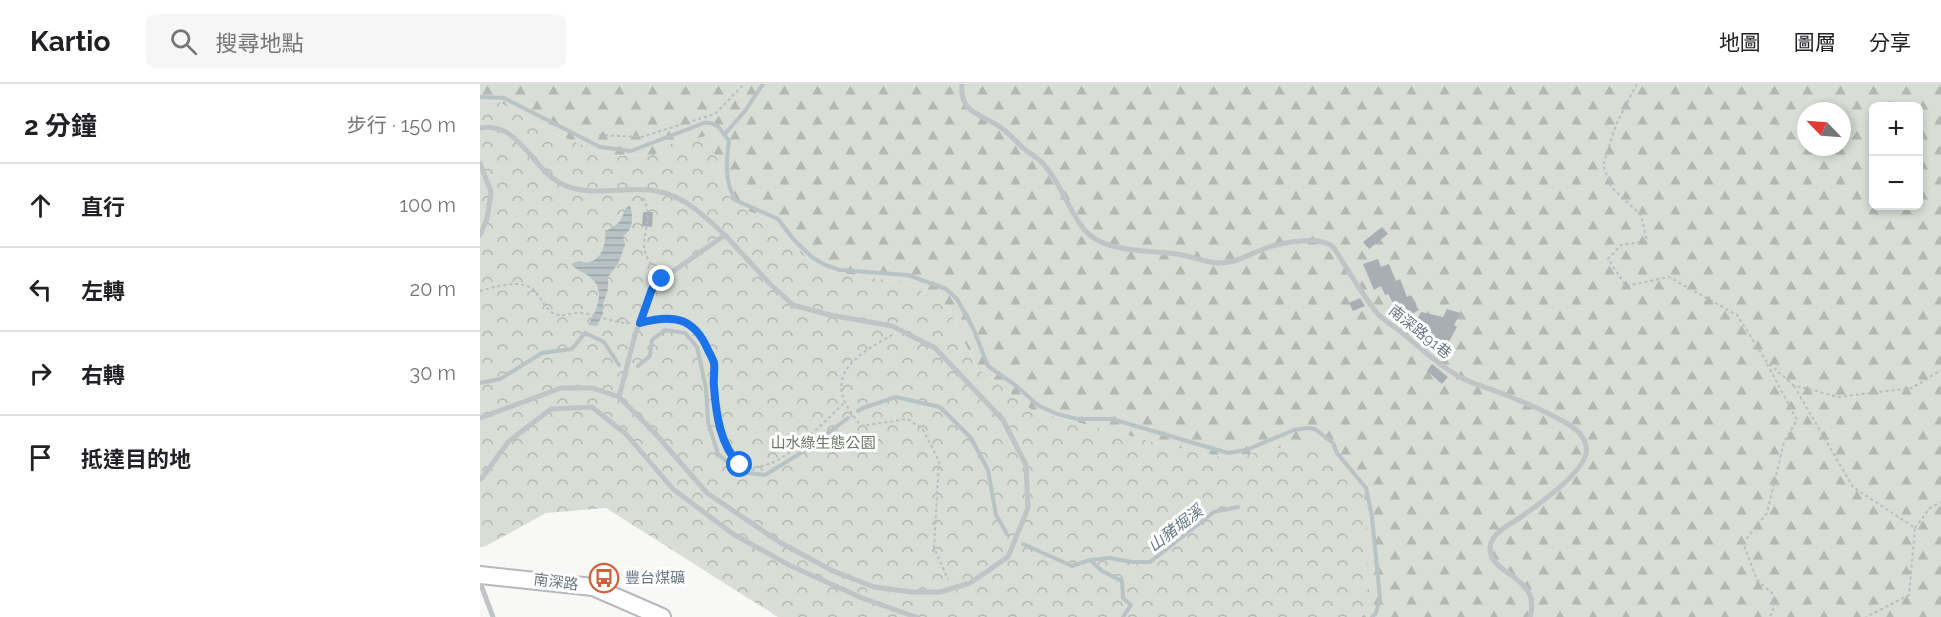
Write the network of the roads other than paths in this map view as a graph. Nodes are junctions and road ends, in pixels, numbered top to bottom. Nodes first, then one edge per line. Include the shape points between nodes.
1 (962, 84) edge
2 (480, 128) edge
3 (480, 163) edge
4 (480, 235) edge
5 (725, 235) junction
6 (619, 397) junction
7 (480, 418) edge
8 (481, 480) edge
9 (480, 575) edge
10 (480, 582) edge
11 (493, 617) edge
12 (662, 617) edge
13 (916, 617) edge
14 (1530, 617) edge

1 - 14 lane, 南深路91巷 via 966,107 1004,130 1044,165 1071,211 1094,238 1129,250 1184,255 1215,263 1241,259 1282,244 1326,241 1379,315 1446,369 1556,417 1579,432 1586,453 1574,475 1499,532 1490,547 1498,566 1527,587
2 - 5 lane via 497,128 510,134 561,183 575,188 655,190 684,201
3 - 4 lane via 491,192
5 - 6 lane via 652,289
5 - 6 lane via 793,305 892,326 935,348 1003,420 1026,465 1028,508 1008,557 970,583 940,592 874,586 833,571 781,543 707,493
6 - 7 lane via 593,388 561,388
8 - 13 lane via 508,442 550,409 592,407 626,434 673,489 733,534 791,566
9 - 12 main road, 南深路 via 593,587
10 - 11 lane

